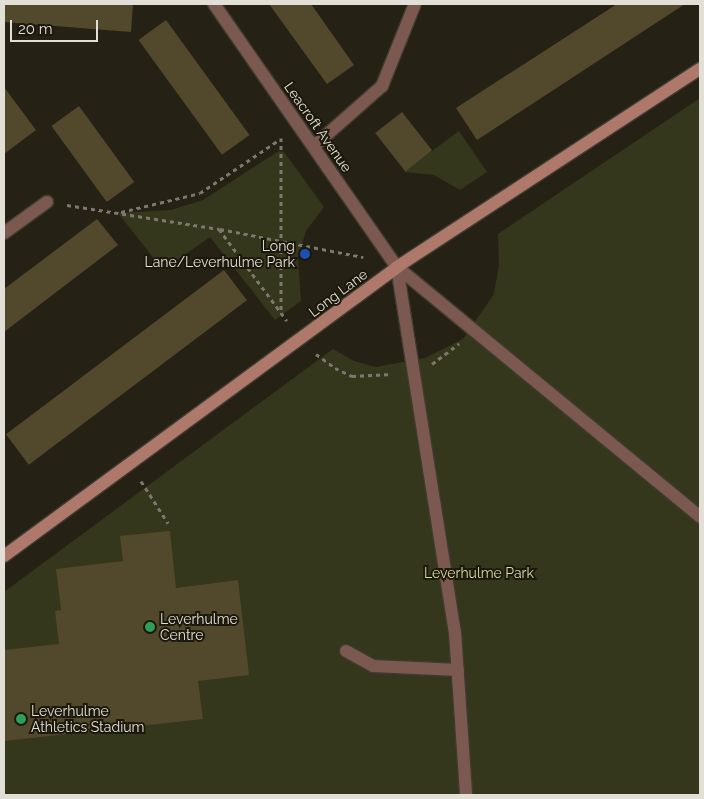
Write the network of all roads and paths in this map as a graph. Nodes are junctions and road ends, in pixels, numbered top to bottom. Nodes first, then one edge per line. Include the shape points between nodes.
1 (214, 4) edge
2 (415, 4) edge
3 (700, 69) edge
4 (298, 124) junction
5 (279, 139) junction
6 (314, 146) junction
7 (47, 202) joint
8 (118, 213) junction
9 (219, 228) junction
10 (4, 233) edge
11 (280, 241) junction
12 (396, 265) junction
13 (282, 312) junction
14 (473, 330) junction
15 (301, 339) junction
16 (415, 369) junction
17 (129, 464) junction
18 (700, 517) edge
19 (168, 523) dead end
20 (4, 556) edge
21 (346, 651) dead end
22 (458, 670) junction
23 (466, 795) edge

1 - 4 street, Leacroft Avenue
2 - 6 street via 382,86
3 - 12 street, Long Lane
4 - 5 path
4 - 6 street, Leacroft Avenue
5 - 8 path via 200,193
5 - 11 path
6 - 12 street, Leacroft Avenue
7 - 8 path
7 - 10 street
8 - 9 path
9 - 11 path
9 - 13 path
11 - 12 path
11 - 13 path
12 - 14 street
12 - 15 street, Long Lane
12 - 16 street
13 - 15 path
14 - 16 path via 442,359
14 - 18 street
15 - 16 path via 327,363 352,376 378,377
15 - 17 street, Long Lane
16 - 22 street
17 - 19 path
17 - 20 street, Long Lane
21 - 22 street via 373,666
22 - 23 street

